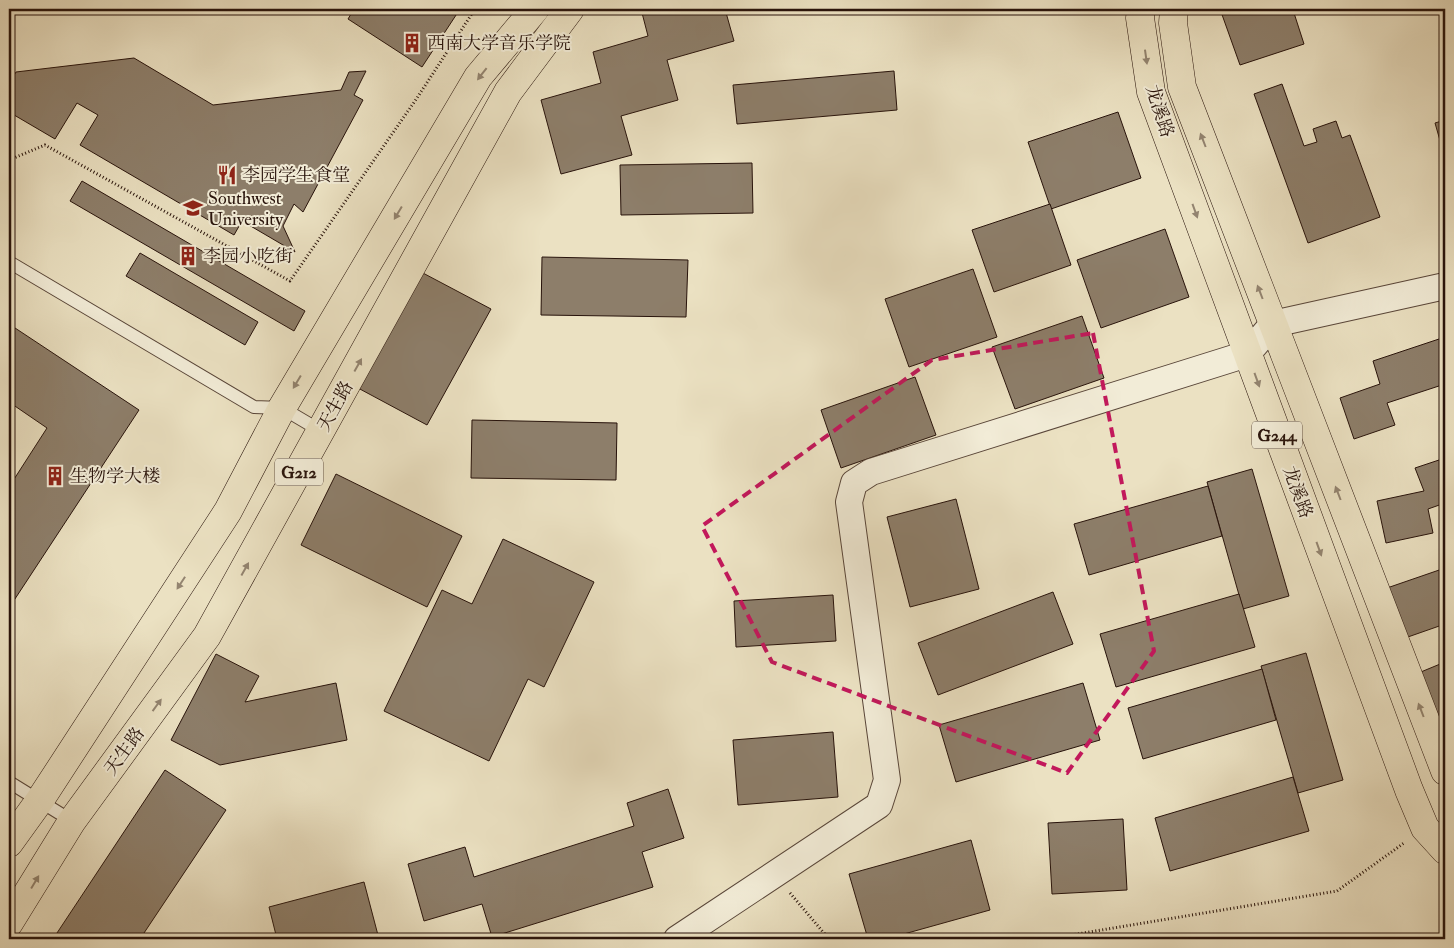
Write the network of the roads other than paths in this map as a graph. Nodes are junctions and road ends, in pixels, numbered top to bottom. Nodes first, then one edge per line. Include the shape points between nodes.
1 (535, 9) edge
2 (570, 9) edge
3 (1141, 9) edge
4 (1174, 9) edge
5 (9, 262) edge
6 (1445, 286) edge
7 (1273, 324) junction
8 (1247, 354) junction
9 (282, 408) junction
10 (322, 431) junction
11 (1445, 771) edge
12 (9, 782) edge
13 (40, 800) junction
14 (72, 821) junction
15 (9, 842) edge
16 (1445, 850) edge
17 (9, 923) edge
18 (677, 939) edge

1 -> 9 highway, G212 via 478,77
10 -> 2 highway, 天生路 / G212 via 508,92
3 -> 8 highway, 龙溪路 / G244 via 1151,92
7 -> 4 highway, 龙溪路 / G244 via 1182,86
5 - 9 lane via 254,407
6 - 7 street
7 - 8 street
11 -> 7 highway, 龙溪路 / G244
8 -> 16 highway, 龙溪路 / G244 via 1406,781 1425,828
8 - 18 street via 871,472 854,483 849,502 887,780 879,806
9 - 10 lane
9 -> 13 highway, G212 via 228,511
14 -> 10 highway, 天生路 / G212 via 207,636
12 - 13 lane
13 - 14 lane
13 - 15 highway, G212
17 -> 14 highway, 天生路 / G212

